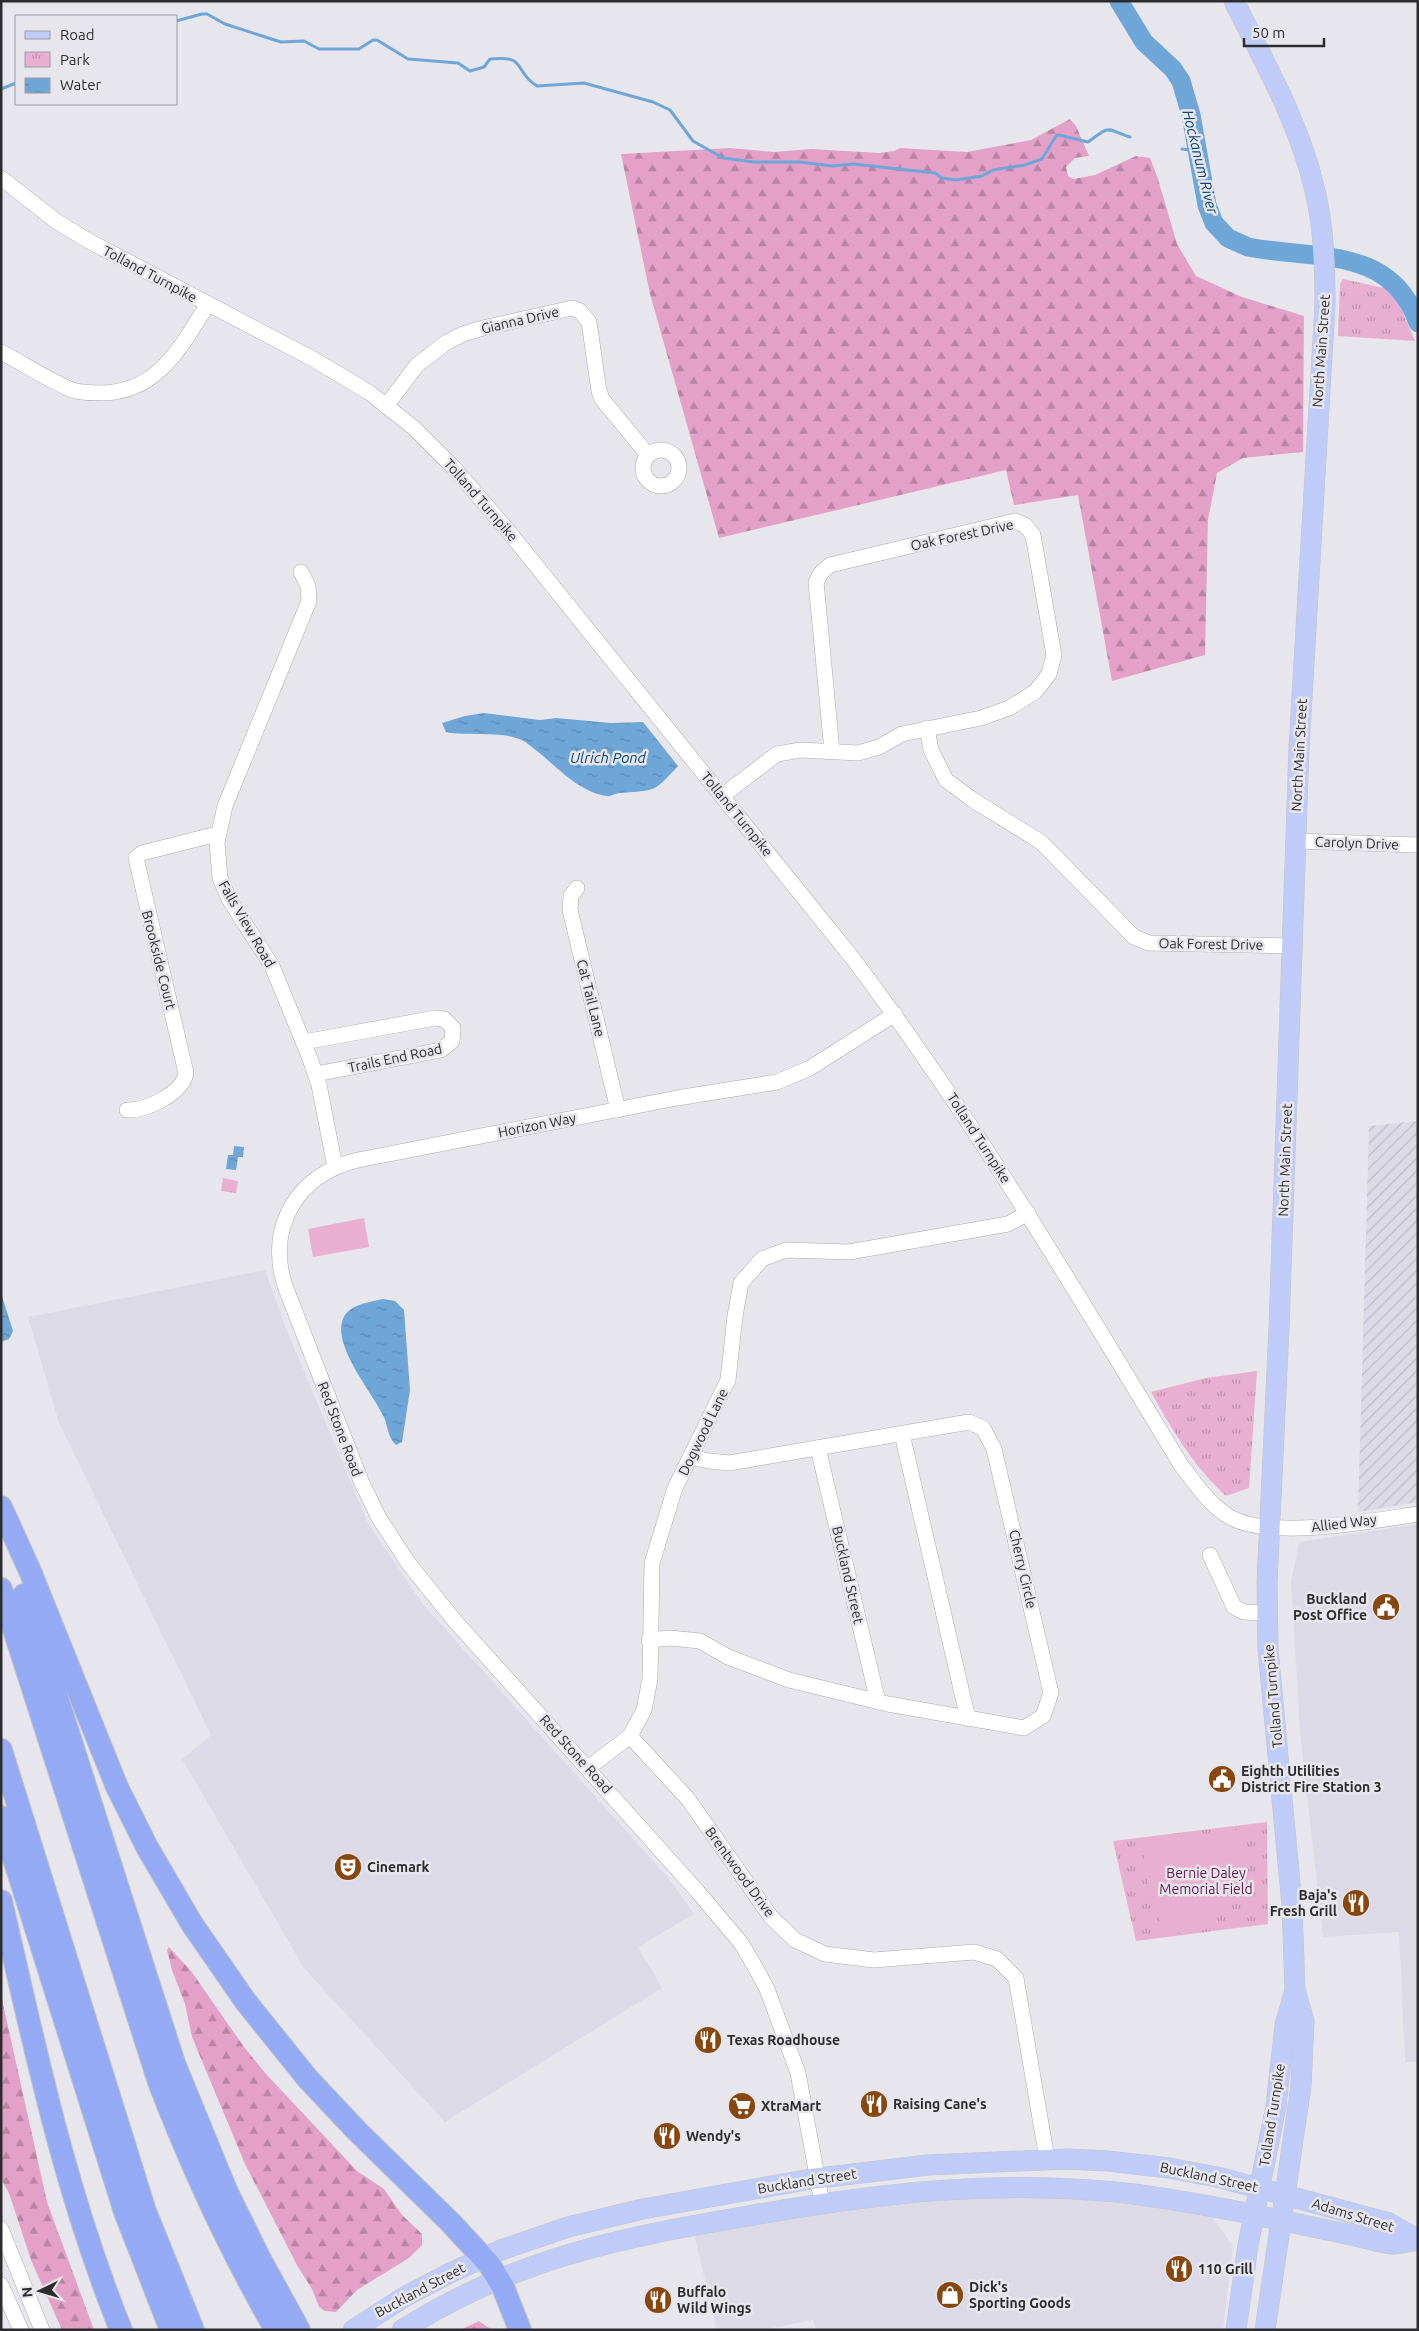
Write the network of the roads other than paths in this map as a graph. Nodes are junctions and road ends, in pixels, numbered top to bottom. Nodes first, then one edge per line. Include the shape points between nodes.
1 (1234, 1) edge
2 (5, 188) edge
3 (208, 304) junction
4 (1, 352) edge
5 (386, 406) junction
6 (648, 455) dead end
7 (301, 572) dead end
8 (927, 728) junction
9 (832, 751) junction
10 (722, 796) junction
11 (217, 834) junction
12 (1296, 841) junction
13 (1418, 845) edge
14 (577, 888) dead end
15 (1292, 946) junction
16 (895, 1014) junction
17 (304, 1042) junction
18 (316, 1074) junction
19 (127, 1110) dead end
20 (618, 1110) junction
21 (335, 1167) junction
22 (1028, 1213) junction
23 (297, 1316) joint
24 (902, 1434) junction
25 (818, 1448) junction
26 (690, 1457) junction
27 (1, 1507) edge
28 (1418, 1514) edge
29 (1, 1523) edge
30 (1269, 1527) junction
31 (1210, 1555) dead end
32 (1, 1589) edge
33 (1267, 1612) junction
34 (650, 1640) junction
35 (878, 1702) junction
36 (968, 1719) junction
37 (630, 1736) junction
38 (1, 1750) edge
39 (588, 1768) junction
40 (1, 1817) edge
41 (1, 1901) edge
42 (1295, 1990) junction
43 (1047, 2159) junction
44 (818, 2178) junction
45 (1259, 2188) junction
46 (1285, 2195) junction
47 (822, 2203) junction
48 (1254, 2214) junction
49 (1281, 2220) junction
50 (1, 2229) edge
51 (1418, 2240) edge
52 (484, 2258) junction
53 (498, 2278) junction
54 (1, 2285) edge
55 (25, 2287) junction
56 (21, 2330) edge
57 (42, 2330) edge
58 (121, 2330) edge
59 (171, 2330) edge
60 (193, 2330) edge
61 (276, 2330) edge
62 (299, 2330) edge
63 (353, 2330) edge
64 (402, 2330) edge
65 (520, 2330) edge
66 (1236, 2330) edge
67 (1265, 2330) edge

1 - 12 main road, North Main Street via 1279,92 1306,158 1316,192 1322,240 1325,305
2 - 3 street, Tolland Turnpike via 87,240
3 - 4 street via 176,353 143,384 128,389 91,393 72,390
3 - 5 street, Tolland Turnpike via 312,359
5 - 6 street, Gianna Drive via 417,365 447,342 483,328 572,308 580,311 589,322 602,399
5 - 10 street, Tolland Turnpike via 414,428 454,468
7 - 11 street, Falls View Road via 308,586 309,603 228,797
8 - 9 street, Oak Forest Drive via 902,734 879,747 858,753
8 - 9 street, Oak Forest Drive via 982,718 1009,708 1035,692 1049,674 1054,655 1033,535 1025,525 1015,521 830,566 821,573 816,582
8 - 15 street, Oak Forest Drive via 931,750 946,780 1041,842 1134,937 1150,943
9 - 10 street, Oak Forest Drive via 801,750 777,754
10 - 16 street, Tolland Turnpike
11 - 17 street, Falls View Road via 217,863 223,887 272,966
11 - 19 street, Brookside Court via 144,852 136,857 186,1073 179,1086 151,1106
12 - 13 street, Carolyn Drive
12 - 15 main road, North Main Street
14 - 20 street, Cat Tail Lane via 571,896 570,910
15 - 30 main road, North Main Street
16 - 20 street, Horizon Way via 787,1079
16 - 22 street, Tolland Turnpike
17 - 18 street, Falls View Road
17 - 18 street, Trails End Road via 435,1018 447,1021 453,1030 451,1043 441,1050
18 - 21 street, Falls View Road
20 - 21 street, Horizon Way
21 - 23 street, Horizon Way via 302,1192 283,1225 279,1247 281,1269
22 - 26 street, Dogwood Lane via 1008,1224 886,1246 848,1252 786,1250 762,1259 742,1283 728,1380
22 - 30 street, Tolland Turnpike via 1181,1465 1225,1514 1250,1526
23 - 39 street, Red Stone Road via 361,1482 379,1518 455,1621
24 - 25 street, Cherry Circle
24 - 36 street
24 - 36 street, Cherry Circle via 969,1422 983,1428 994,1449 1040,1643 1051,1693 1043,1716 1024,1728
25 - 26 street, Cherry Circle via 729,1463
25 - 35 street, Buckland Street
26 - 34 street, Dogwood Lane via 675,1488 652,1563
27 - 52 highway via 30,1570 117,1787 147,1847 197,1932 246,2002 308,2079
28 - 30 street, Allied Way via 1295,1529
29 - 62 highway via 174,2063 226,2190
30 - 33 main road, Tolland Turnpike
31 - 33 street via 1234,1607 1244,1612
32 - 61 highway via 159,2082 214,2212
33 - 42 main road, Tolland Turnpike via 1270,1678 1292,1905
34 - 35 street, Cherry Circle via 700,1641 728,1657 789,1680
34 - 37 street, Dogwood Lane via 650,1679 644,1710
35 - 36 street, Cherry Circle
37 - 39 street, Dogwood Lane
37 - 43 street, Brentwood Drive via 688,1799 771,1917 795,1940 825,1954 874,1960 974,1952 997,1959 1016,1978
38 - 60 highway via 142,2202
39 - 44 street, Red Stone Road via 698,1892 754,1965 791,2050 804,2095
40 - 59 highway via 125,2212
41 - 58 highway via 60,2151 87,2240
42 - 45 main road, Tolland Turnpike via 1285,2025 1276,2106
42 - 46 main road, Tolland Turnpike via 1304,2021 1303,2060
43 - 44 main road, Buckland Street via 928,2165
43 - 45 main road, Buckland Street via 1108,2160 1169,2168
44 - 47 street, Red Stone Road
44 - 52 main road, Buckland Street via 613,2215 546,2234
45 - 46 main road, Buckland Street
45 - 48 main road, Tolland Turnpike
46 - 49 main road, Tolland Turnpike
46 - 51 main road, Adams Street via 1388,2223
47 - 48 main road, Buckland Street via 924,2190 1028,2187 1134,2194
47 - 53 main road, Buckland Street via 613,2241
48 - 49 main road, Buckland Street
48 - 66 main road, Tolland Turnpike
49 - 51 main road, Adams Street via 1389,2244
49 - 67 main road, Tolland Turnpike
50 - 55 street
52 - 53 highway
52 - 63 main road, Buckland Street via 406,2296
53 - 64 main road, Buckland Street via 459,2296
53 - 65 highway
54 - 55 street
54 - 56 street
55 - 57 street

